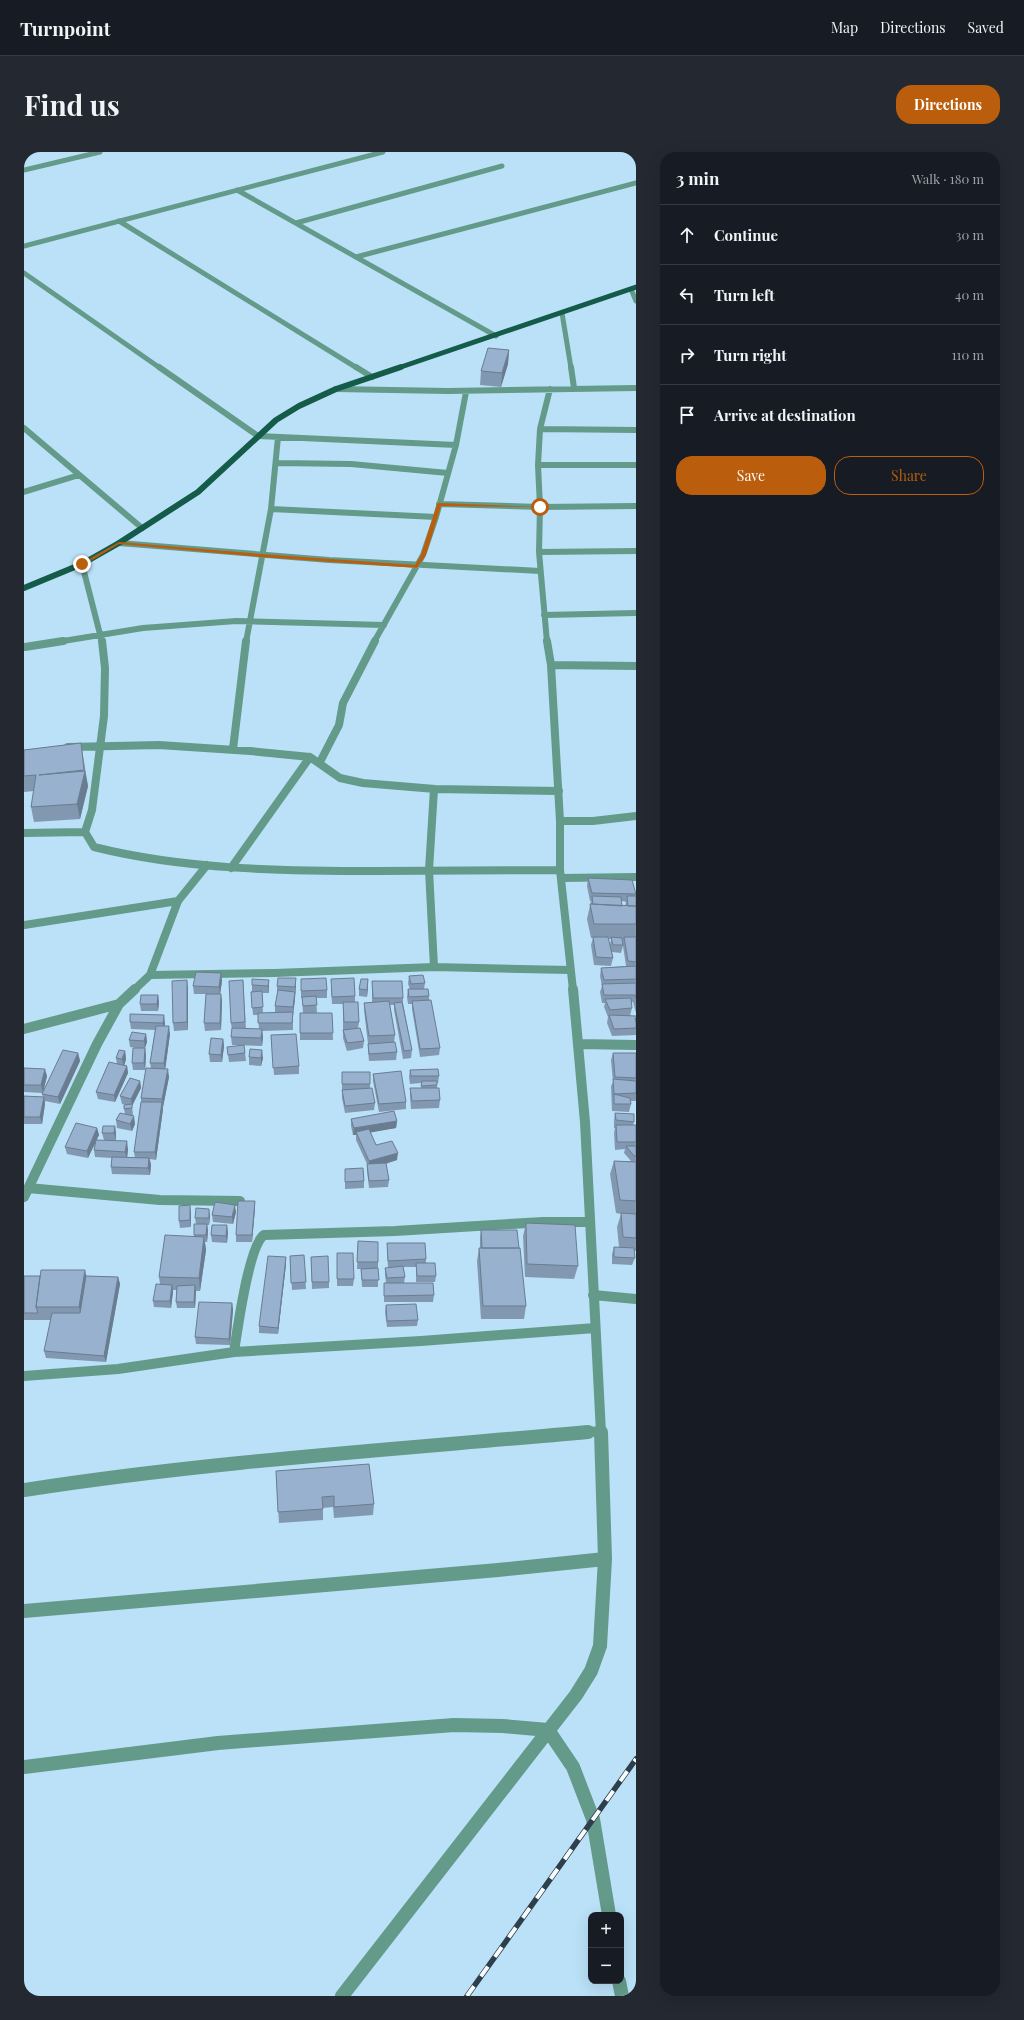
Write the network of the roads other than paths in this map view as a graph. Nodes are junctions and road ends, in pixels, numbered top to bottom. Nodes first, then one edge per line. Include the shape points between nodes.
1 (100, 152) edge
2 (362, 152) edge
3 (383, 152) edge
4 (369, 156) junction
5 (502, 166) dead end
6 (24, 170) edge
7 (636, 183) edge
8 (237, 190) junction
9 (119, 221) junction
10 (296, 223) junction
11 (24, 246) edge
12 (356, 257) junction
13 (24, 273) edge
14 (634, 288) edge
15 (636, 301) edge
16 (562, 313) junction
17 (496, 336) junction
18 (372, 377) junction
19 (574, 388) junction
20 (636, 388) edge
21 (336, 389) junction
22 (550, 389) junction
23 (466, 392) junction
24 (24, 428) edge
25 (540, 429) junction
26 (636, 430) edge
27 (258, 436) junction
28 (278, 437) junction
29 (456, 445) junction
30 (277, 463) junction
31 (538, 465) junction
32 (636, 465) edge
33 (448, 473) junction
34 (79, 475) junction
35 (24, 492) edge
36 (439, 504) junction
37 (636, 506) edge
38 (540, 507) junction
39 (271, 510) junction
40 (436, 517) junction
41 (142, 528) junction
42 (119, 543) junction
43 (636, 551) edge
44 (539, 552) junction
45 (261, 556) junction
46 (82, 564) junction
47 (417, 567) junction
48 (540, 571) junction
49 (24, 588) edge
50 (636, 613) edge
51 (544, 615) junction
52 (249, 621) junction
53 (384, 625) junction
54 (101, 635) junction
55 (25, 647) edge
56 (551, 665) junction
57 (636, 666) edge
58 (99, 745) junction
59 (61, 747) edge
60 (233, 749) junction
61 (310, 757) junction
62 (320, 762) junction
63 (434, 789) junction
64 (559, 791) junction
65 (636, 816) edge
66 (560, 820) junction
67 (85, 832) junction
68 (24, 833) edge
69 (208, 865) junction
70 (231, 868) junction
71 (429, 870) junction
72 (561, 874) junction
73 (636, 876) edge
74 (178, 901) junction
75 (24, 925) edge
76 (434, 967) junction
77 (570, 970) junction
78 (150, 975) junction
79 (119, 1004) junction
80 (24, 1029) edge
81 (579, 1044) junction
82 (636, 1045) edge
83 (26, 1192) edge
84 (240, 1200) edge
85 (590, 1222) junction
86 (593, 1296) junction
87 (636, 1299) edge
88 (595, 1328) junction
89 (234, 1352) junction
90 (24, 1376) edge
91 (601, 1431) junction
92 (24, 1490) edge
93 (605, 1559) junction
94 (24, 1611) edge
95 (548, 1730) junction
96 (24, 1767) edge
97 (608, 1912) edge
98 (620, 1984) edge
99 (342, 1996) edge
100 (622, 1996) edge

1 - 6 street
2 - 4 street
3 - 4 street
4 - 8 street
5 - 10 street
7 - 12 street
8 - 9 street
8 - 10 street
9 - 11 street
9 - 18 street
10 - 12 street
12 - 17 street
13 - 27 street
14 - 15 street
14 - 16 main road
16 - 17 main road
16 - 19 street
17 - 18 main road
18 - 21 main road
19 - 20 street
19 - 22 street
21 - 23 street
21 - 27 main road via 299,406 276,420
22 - 23 street
22 - 25 street
23 - 29 street
24 - 34 street
25 - 26 street
25 - 31 street
27 - 28 street
27 - 41 main road via 198,492
28 - 29 street
28 - 30 street
29 - 33 street
30 - 33 street via 352,464
30 - 39 street
31 - 32 street
31 - 38 street
33 - 36 street
34 - 35 street
34 - 41 street
36 - 38 street
36 - 40 street
37 - 38 street
38 - 44 street
39 - 40 street
39 - 45 street
40 - 47 street
41 - 42 main road
42 - 45 street
42 - 46 main road
43 - 44 street
44 - 48 street
45 - 47 street
45 - 52 street
46 - 49 main road
46 - 54 street
47 - 48 street
47 - 53 street
48 - 51 street
50 - 51 street
51 - 56 street
52 - 53 street
52 - 54 street via 143,628
52 - 60 street
53 - 62 street via 343,703 339,725
54 - 55 street
54 - 58 street via 105,668 104,716
56 - 57 street
56 - 64 street
58 - 59 street
58 - 60 street
58 - 67 street via 92,810
60 - 61 street
61 - 62 street
61 - 70 street
62 - 63 street via 335,776 345,780
63 - 64 street
63 - 71 street
64 - 66 street
65 - 66 street via 593,821
66 - 72 street
67 - 68 street
67 - 69 street via 94,847 126,855
69 - 70 street
69 - 74 street
70 - 71 street via 275,871
71 - 72 street
71 - 76 street
72 - 73 street
72 - 77 street
74 - 75 street
74 - 78 street
76 - 77 street
76 - 78 street
77 - 81 street
78 - 79 street
79 - 80 street
79 - 83 street
81 - 82 street
81 - 85 street
83 - 84 street via 205,1203
85 - 86 street
85 - 89 street via 264,1235 253,1258
86 - 87 street
86 - 88 street
88 - 89 street
88 - 91 street
89 - 90 street via 118,1368
91 - 92 street via 211,1466
91 - 93 street
93 - 94 street
93 - 95 street via 600,1646 591,1671 576,1695
95 - 96 street via 454,1725 218,1743
95 - 97 street via 573,1767 593,1820
95 - 99 street
98 - 100 street

